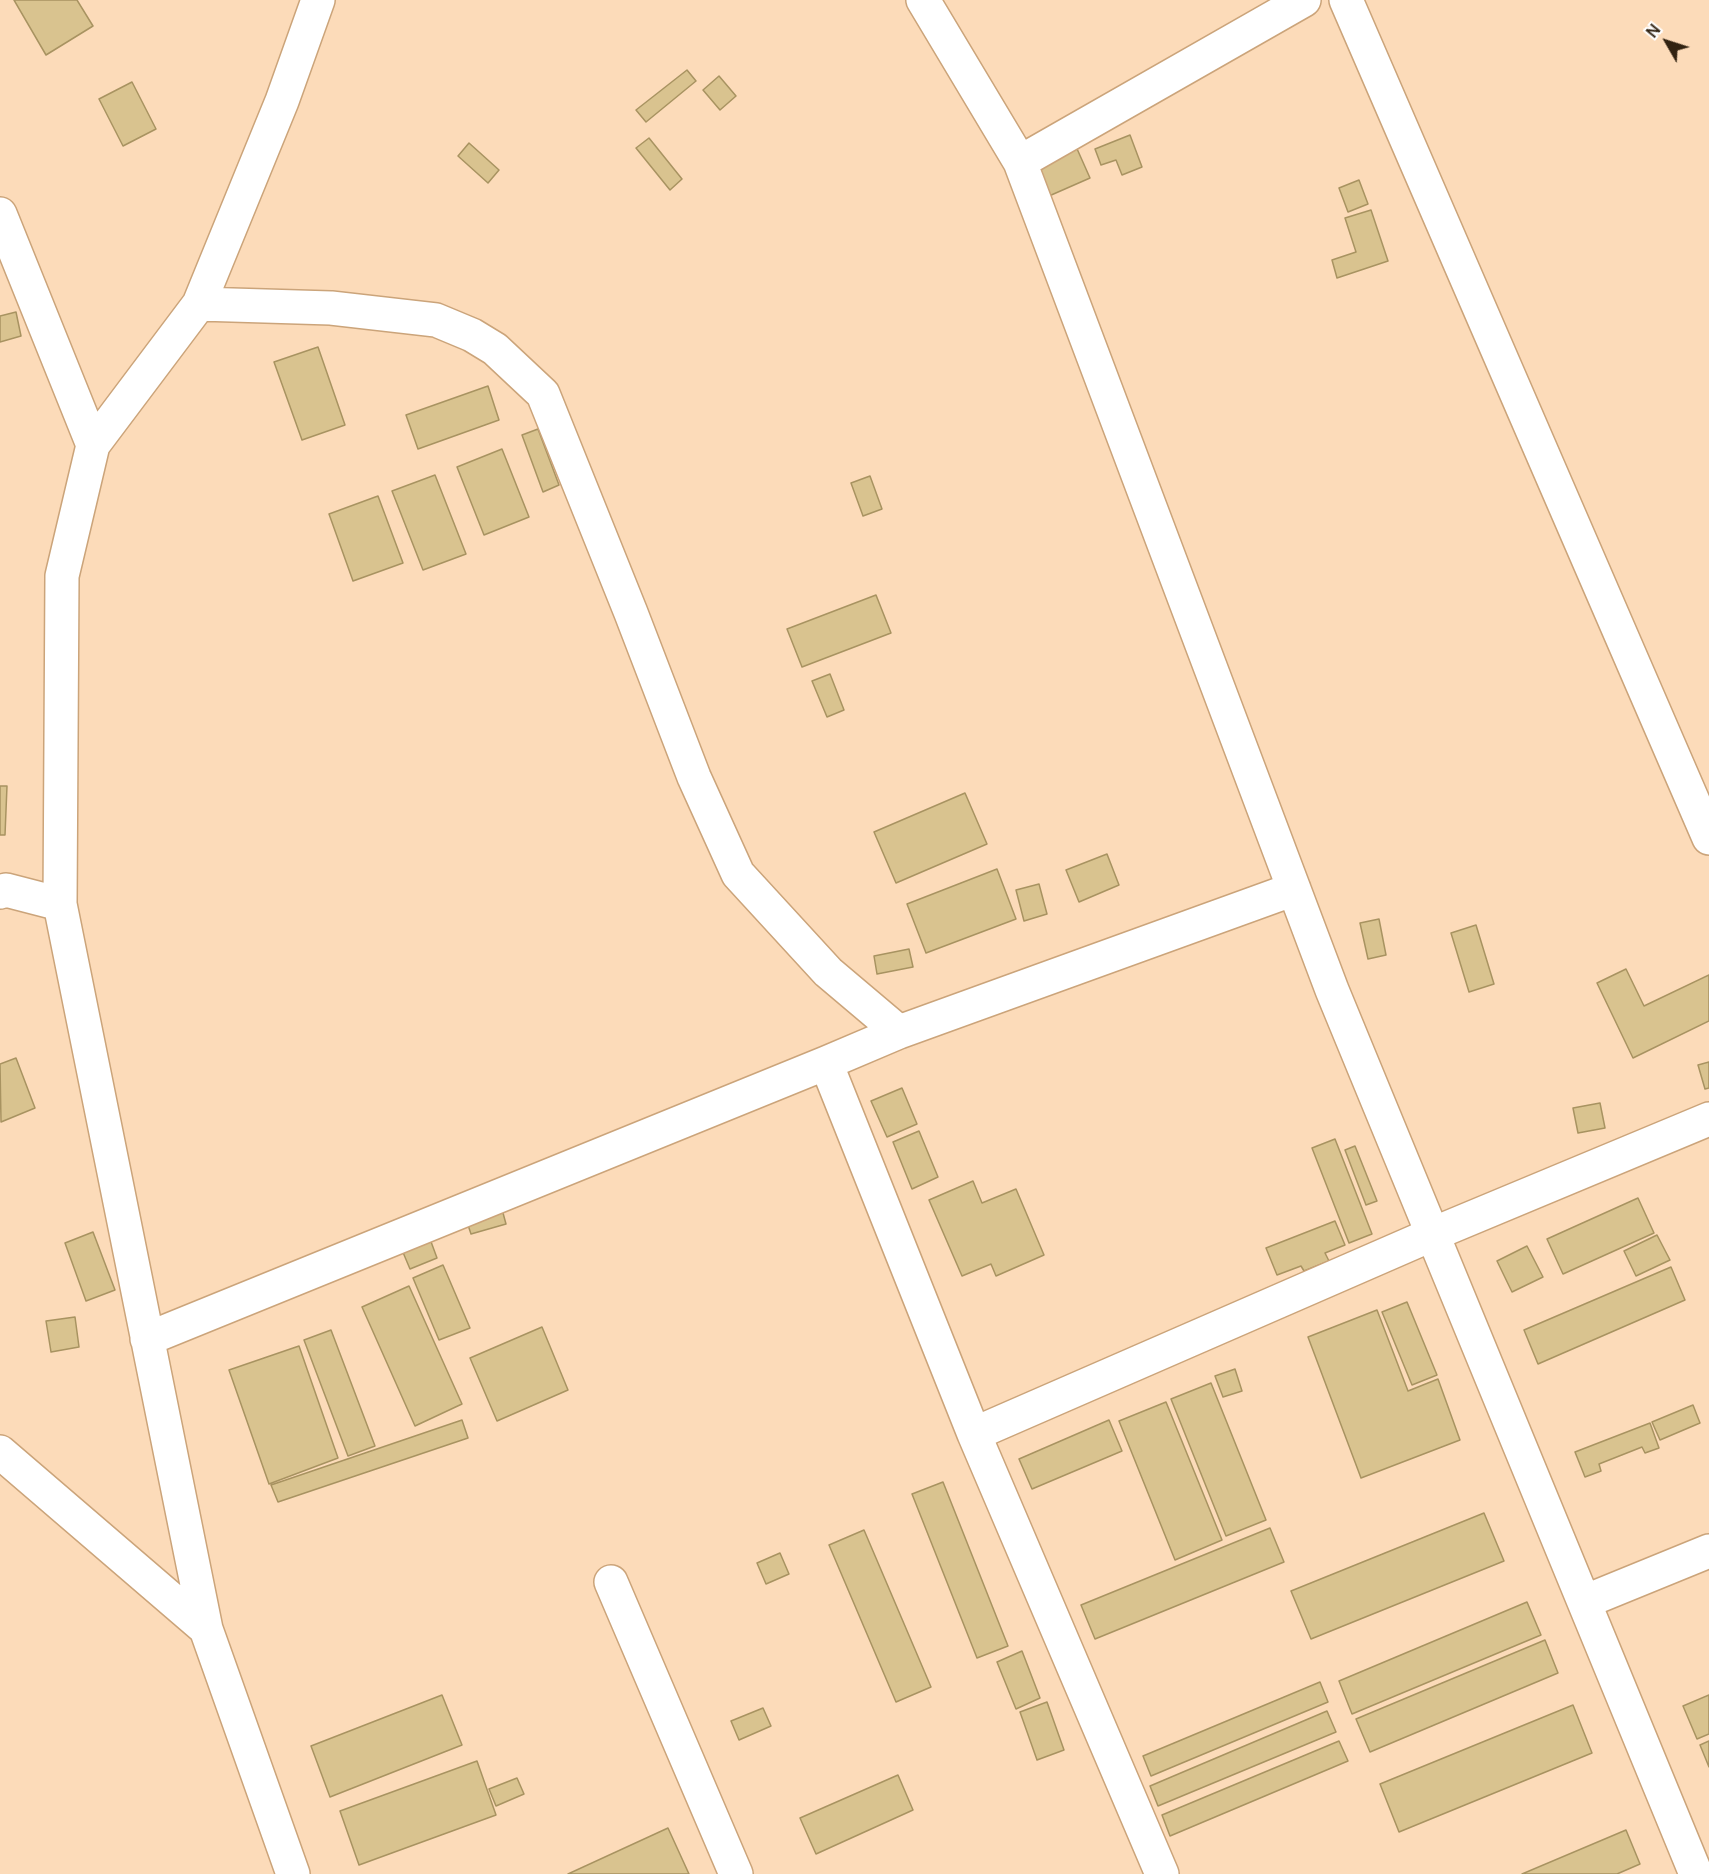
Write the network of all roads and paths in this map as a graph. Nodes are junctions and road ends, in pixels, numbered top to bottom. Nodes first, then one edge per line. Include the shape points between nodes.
1 (318, 0) edge
2 (923, 0) edge
3 (1304, 0) edge
4 (1346, 0) edge
5 (1020, 162) junction
6 (0, 214) edge
7 (199, 304) junction
8 (93, 445) junction
9 (1709, 838) edge
10 (1294, 888) junction
11 (0, 892) edge
12 (60, 904) junction
13 (899, 1032) junction
14 (826, 1063) junction
15 (1709, 1119) edge
16 (1433, 1234) junction
17 (147, 1339) junction
18 (974, 1434) junction
19 (0, 1452) edge
20 (1709, 1551) edge
21 (611, 1582) dead end
22 (1584, 1602) junction
23 (206, 1629) junction
24 (294, 1874) edge
25 (736, 1874) edge
26 (1162, 1874) edge
27 (1696, 1874) edge

1 - 7 street via 282,101
2 - 5 street
3 - 5 street
4 - 9 street
5 - 10 street
6 - 8 street
7 - 8 street
7 - 13 street via 331,308 436,320 495,349 543,394 694,777 738,874 828,972
8 - 12 street via 62,576
10 - 13 street
10 - 16 street
11 - 12 street via 6,890
12 - 17 street
13 - 14 street
14 - 17 street
14 - 18 street
15 - 16 street
16 - 18 street
16 - 22 street
17 - 23 street
18 - 26 street
19 - 23 street
20 - 22 street
21 - 25 street
22 - 27 street
23 - 24 street

